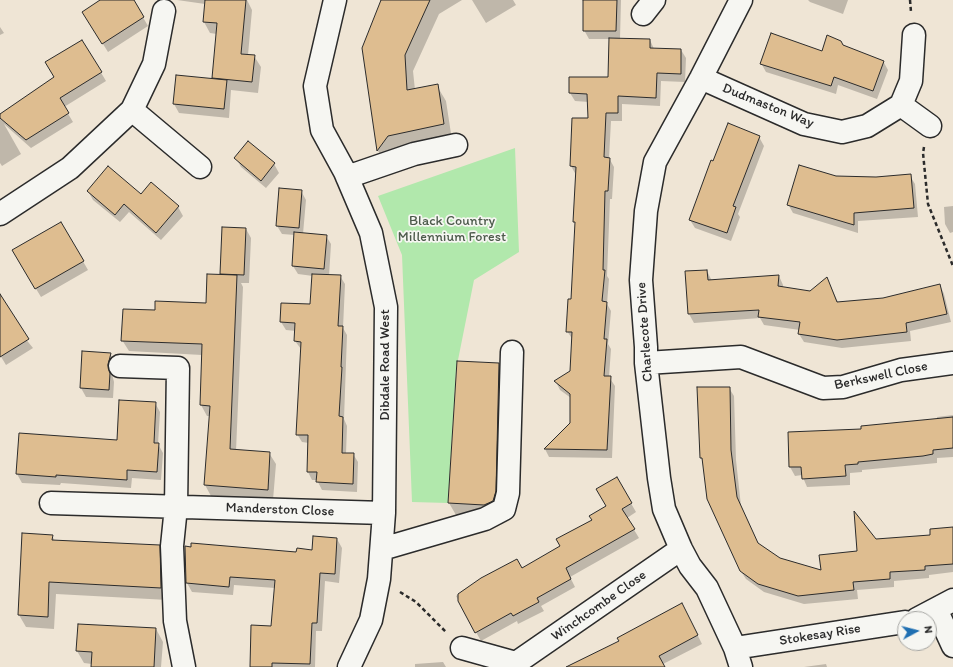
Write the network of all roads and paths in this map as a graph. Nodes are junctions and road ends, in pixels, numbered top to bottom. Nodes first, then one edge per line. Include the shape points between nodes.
1 (335, 0) edge
2 (734, 2) edge
3 (164, 11) dead end
4 (914, 34) dead end
5 (701, 78) junction
6 (901, 106) junction
7 (132, 110) junction
8 (930, 126) joint
9 (456, 145) dead end
10 (200, 167) dead end
11 (347, 177) junction
12 (1, 212) edge
13 (953, 266) edge
14 (512, 352) dead end
15 (646, 362) junction
16 (953, 363) edge
17 (120, 366) dead end
18 (51, 503) dead end
19 (176, 507) junction
20 (384, 513) junction
21 (681, 548) junction
22 (382, 549) junction
23 (379, 579) junction
24 (945, 604) edge
25 (932, 611) edge
26 (897, 624) edge
27 (953, 646) edge
28 (462, 648) joint
29 (738, 658) edge
30 (516, 665) edge
31 (184, 667) edge
32 (349, 667) edge

1 - 11 street, Dibdale Road West via 315,86 322,130
2 - 5 street, Charlecote Drive
3 - 7 street via 154,64
4 - 6 street via 911,81
5 - 6 street, Dudmaston Way via 804,124 842,132 867,126
5 - 15 street, Charlecote Drive via 655,162 646,210 641,280
6 - 8 street
7 - 10 street
7 - 12 street via 70,168
8 - 13 path via 923,152 928,204
9 - 11 street via 414,154
11 - 20 street, Dibdale Road West via 371,233 386,307
14 - 22 street via 508,493 504,509 484,519
15 - 16 street, Berkswell Close via 742,357 823,388 843,387 901,370
15 - 21 street, Charlecote Drive via 664,509
17 - 19 street via 178,368
18 - 19 street, Manderston Close
19 - 20 street, Manderston Close
19 - 31 street via 172,546 175,621
20 - 22 street, Dibdale Road West
21 - 29 street, Charlecote Drive via 690,566 707,588
21 - 30 street, Winchcombe Close
22 - 23 street, Dibdale Road West
23 - 28 path via 416,602
23 - 32 street, Dibdale Road West via 370,620
24 - 25 street
24 - 27 street
26 - 29 street, Stokesay Rise
28 - 30 street, Winchcombe Close

